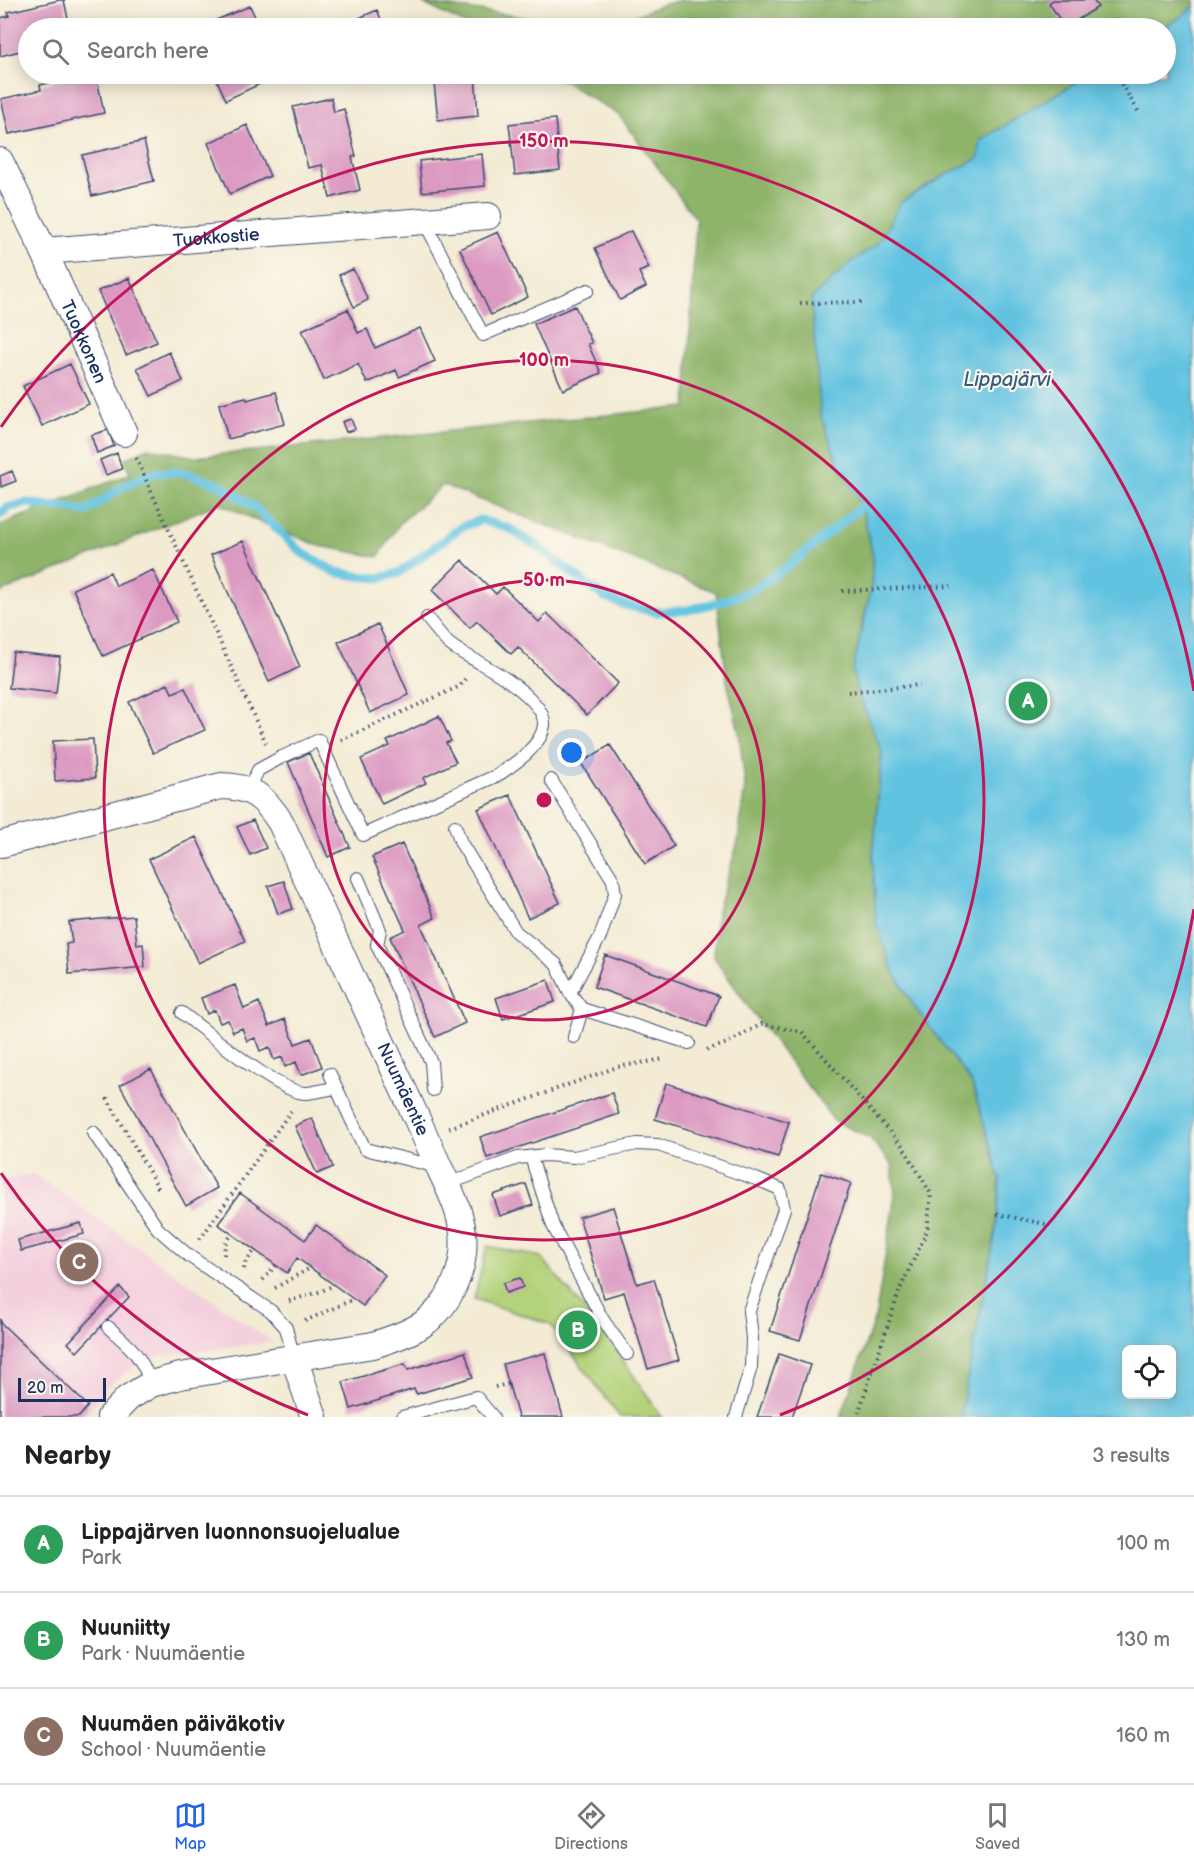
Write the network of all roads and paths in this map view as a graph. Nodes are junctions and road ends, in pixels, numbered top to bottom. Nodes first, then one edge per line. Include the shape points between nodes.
1 (1121, 84) edge
2 (1140, 114) dead end
3 (0, 161) edge
4 (488, 216) dead end
5 (424, 221) junction
6 (44, 251) junction
7 (588, 290) dead end
8 (865, 302) dead end
9 (800, 303) dead end
10 (123, 433) dead end
11 (139, 462) dead end
12 (951, 586) dead end
13 (842, 591) dead end
14 (428, 618) dead end
15 (478, 662) junction
16 (920, 685) dead end
17 (848, 693) dead end
18 (324, 748) junction
19 (274, 761) junction
20 (551, 780) dead end
21 (249, 790) junction
22 (455, 826) dead end
23 (2, 844) dead end
24 (358, 878) dead end
25 (570, 993) junction
26 (582, 1009) junction
27 (182, 1012) dead end
28 (574, 1037) dead end
29 (689, 1043) dead end
30 (706, 1050) dead end
31 (674, 1057) dead end
32 (330, 1074) dead end
33 (336, 1088) junction
34 (433, 1090) dead end
35 (304, 1093) junction
36 (107, 1098) dead end
37 (93, 1132) dead end
38 (439, 1132) dead end
39 (531, 1157) junction
40 (443, 1176) junction
41 (164, 1198) dead end
42 (997, 1214) dead end
43 (1050, 1225) dead end
44 (194, 1232) dead end
45 (202, 1237) junction
46 (189, 1256) junction
47 (310, 1268) dead end
48 (334, 1285) dead end
49 (354, 1299) dead end
50 (259, 1303) junction
51 (271, 1311) junction
52 (108, 1327) dead end
53 (286, 1328) junction
54 (627, 1354) dead end
55 (294, 1358) junction
56 (151, 1384) junction
57 (110, 1417) edge
58 (314, 1417) edge
59 (402, 1417) edge
60 (493, 1417) edge
61 (736, 1417) edge
62 (857, 1417) edge

1 - 2 path
3 - 6 street
4 - 5 street, Tuokkostie
5 - 6 street, Tuokkostie
5 - 7 lane via 483,335
6 - 10 street, Tuokkonen
8 - 9 path
11 - 19 path
12 - 13 path
14 - 15 lane via 449,644
15 - 18 path via 460,686
15 - 18 lane via 524,693 543,713 544,726 535,746 498,775 363,835
16 - 17 path
18 - 19 lane via 319,740
19 - 21 lane via 258,770
20 - 25 lane via 613,880 615,894 600,937
21 - 23 street via 221,786
21 - 40 street, Nuumäentie via 266,801 281,823
22 - 25 lane via 461,843 516,932 556,964
24 - 34 lane via 380,930 377,945 431,1062
25 - 26 lane
26 - 28 lane
26 - 29 lane
27 - 35 lane via 258,1070
30 - 62 path via 762,1024 802,1032 904,1148 930,1194 927,1231 900,1289
31 - 38 path via 617,1067
32 - 33 lane
33 - 35 lane
33 - 40 lane via 365,1149
35 - 45 path
36 - 41 path
37 - 46 lane via 158,1229
39 - 40 lane
39 - 54 lane via 553,1226 603,1320
39 - 61 lane via 574,1157 637,1144 658,1145 780,1190 784,1209 749,1311 751,1367
40 - 55 street, Nuumäentie via 463,1233 463,1264 442,1308 399,1337
42 - 43 path
44 - 45 path
45 - 46 path
46 - 50 lane
47 - 50 path via 268,1292
48 - 51 path via 284,1302
49 - 53 path
50 - 51 lane
51 - 53 lane
52 - 56 lane via 135,1350
53 - 55 lane
55 - 56 street, Nuumäentie
55 - 58 street
56 - 57 street, Nuumäentie via 128,1398
59 - 60 lane via 476,1397

